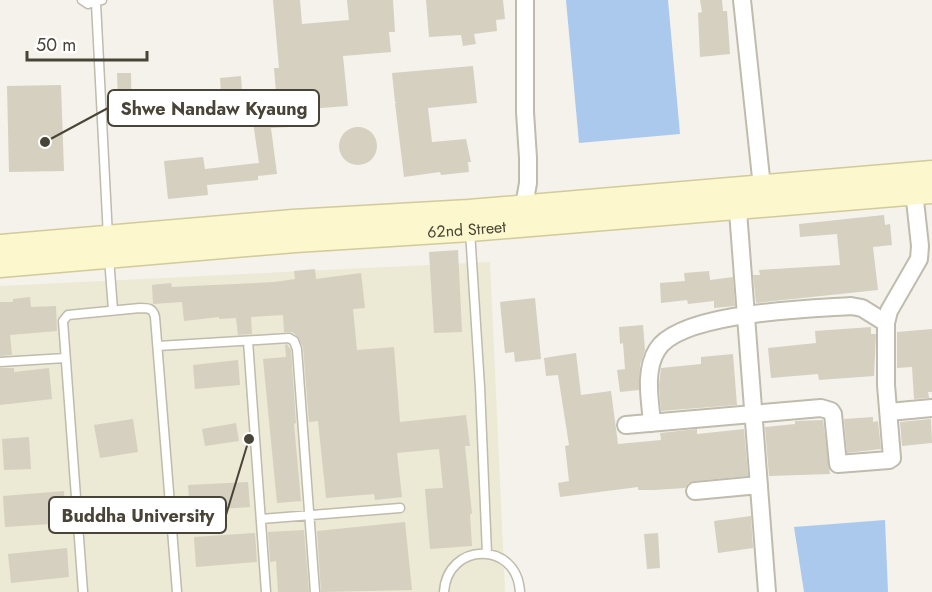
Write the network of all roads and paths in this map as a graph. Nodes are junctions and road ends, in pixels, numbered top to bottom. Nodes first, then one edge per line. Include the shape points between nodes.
1 (82, 0) edge
2 (525, 0) edge
3 (742, 0) edge
4 (99, 2) edge
5 (923, 183) edge
6 (762, 187) junction
7 (737, 198) junction
8 (525, 215) junction
9 (470, 220) junction
10 (926, 245) edge
11 (0, 247) edge
12 (109, 247) junction
13 (0, 265) edge
14 (113, 310) junction
15 (747, 314) junction
16 (886, 323) junction
17 (248, 341) junction
18 (158, 346) junction
19 (65, 358) junction
20 (0, 362) edge
21 (932, 408) edge
22 (889, 412) junction
23 (754, 413) junction
24 (652, 423) junction
25 (626, 425) dead end
26 (759, 485) junction
27 (695, 491) dead end
28 (400, 508) dead end
29 (308, 515) junction
30 (261, 519) junction
31 (487, 554) junction
32 (83, 592) edge
33 (177, 592) edge
34 (266, 592) edge
35 (315, 592) edge
36 (444, 592) edge
37 (520, 592) edge
38 (767, 592) edge

1 - 4 lane via 88,4
2 - 8 street
3 - 6 street
4 - 12 lane
5 - 6 main road, 62nd Street
5 - 7 main road, 62nd Street
5 - 10 street
6 - 7 main road, 62nd Street
7 - 8 main road, 62nd Street
7 - 15 street
8 - 9 main road, 62nd Street
9 - 12 main road, 62nd Street via 293,222
9 - 31 lane
10 - 16 street
11 - 12 main road, 62nd Street
12 - 13 main road, 62nd Street
12 - 14 lane
14 - 18 lane via 152,310
14 - 19 lane via 65,317
15 - 16 street via 851,306 862,308
15 - 23 street
15 - 24 street via 705,323 669,338 658,348 650,369
16 - 22 street
17 - 18 lane
17 - 29 lane via 289,338 295,345
17 - 30 lane
18 - 33 lane
19 - 20 lane
19 - 32 lane
21 - 22 street
22 - 23 street via 892,458 841,464 837,462 831,411 821,408
23 - 24 street
23 - 26 street
24 - 25 street
26 - 27 street
26 - 38 street
28 - 29 lane
29 - 30 lane
29 - 35 lane
30 - 34 lane
31 - 36 lane via 472,556 454,566 445,580
31 - 37 lane via 510,564 520,581

